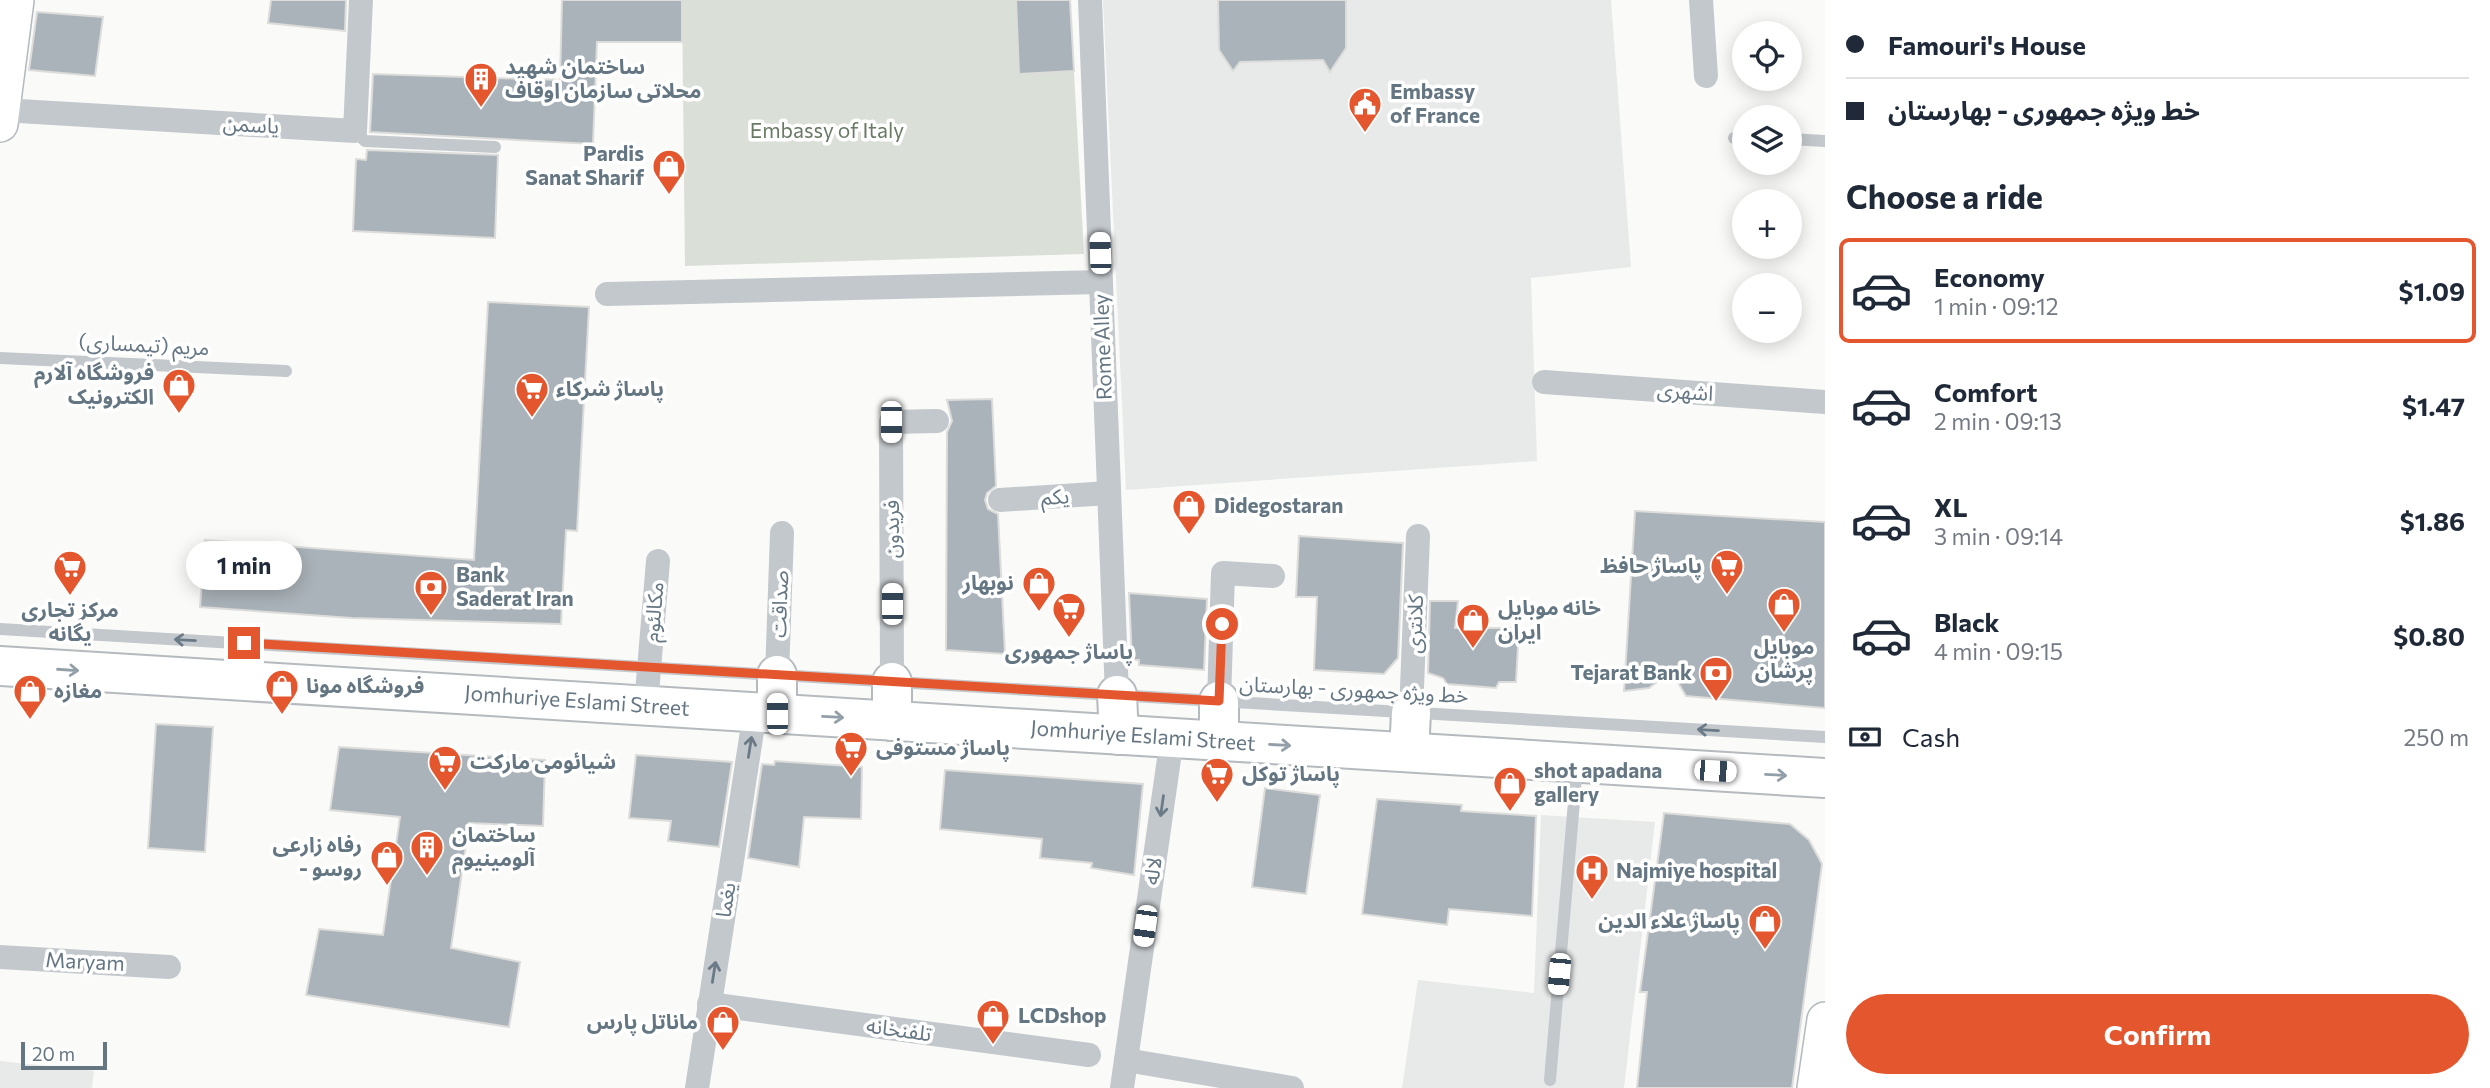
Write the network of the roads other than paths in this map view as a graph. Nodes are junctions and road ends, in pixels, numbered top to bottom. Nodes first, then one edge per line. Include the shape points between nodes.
1 (16, 0) edge
2 (361, 0) edge
3 (1090, 0) edge
4 (1702, 0) edge
5 (1706, 76) dead end
6 (1, 117) edge
7 (355, 131) junction
8 (1802, 140) edge
9 (1825, 141) edge
10 (495, 147) dead end
11 (1101, 282) junction
12 (607, 294) dead end
13 (0, 358) edge
14 (286, 371) dead end
15 (1544, 382) dead end
16 (1825, 402) edge
17 (937, 421) dead end
18 (1109, 493) junction
19 (1000, 500) dead end
20 (782, 533) dead end
21 (1418, 536) dead end
22 (658, 561) dead end
23 (1273, 576) dead end
24 (0, 629) edge
25 (0, 666) edge
26 (649, 668) junction
27 (777, 675) junction
28 (892, 682) junction
29 (1117, 695) junction
30 (1219, 701) junction
31 (646, 705) junction
32 (766, 713) junction
33 (1411, 713) junction
34 (891, 721) junction
35 (1119, 735) junction
36 (1825, 737) edge
37 (1172, 738) junction
38 (1219, 741) junction
39 (1409, 752) junction
40 (1577, 763) junction
41 (1825, 778) edge
42 (0, 957) edge
43 (169, 967) dead end
44 (709, 1004) junction
45 (1825, 1020) edge
46 (1089, 1055) dead end
47 (1126, 1060) junction
48 (1550, 1080) dead end
49 (697, 1088) edge
50 (1122, 1088) edge
51 (1292, 1088) edge
52 (1815, 1088) edge

1 - 6 street
2 - 7 street
3 - 11 street, Rome Alley
4 - 5 street
6 - 7 street, یاسمن
7 - 10 lane, یاسمن via 365,142
8 - 9 lane
11 - 12 street
11 - 18 street, Rome Alley
13 - 14 lane, مریم (تیمساری)
15 - 16 street, اشهری
17 - 28 street, فریدون via 891,422
18 - 19 street, یکم
18 - 29 street, Rome Alley
20 - 27 street, صداقت
21 - 33 street, کلانتری
22 - 26 street, مکالئوم
23 - 30 street via 1223,573
26 -> 24 lane, خط ویژه جمهوری - بهارستان
25 -> 31 main road, Jomhuriye Eslami Street
26 - 27 lane, خط ویژه جمهوری - بهارستان
26 - 31 street, مکالئوم
27 - 28 lane, خط ویژه جمهوری - بهارستان
27 - 32 main road
28 - 29 lane, خط ویژه جمهوری - بهارستان
28 - 34 main road
29 - 30 lane, خط ویژه جمهوری - بهارستان
29 - 35 main road
30 - 33 lane, خط ویژه جمهوری - بهارستان
30 - 38 main road
31 - 32 main road, Jomhuriye Eslami Street
32 -> 34 main road, Jomhuriye Eslami Street
44 -> 32 street, یغما
36 -> 33 lane, خط ویژه جمهوری - بهارستان
33 - 39 main road
34 - 35 main road, Jomhuriye Eslami Street
35 - 37 main road, Jomhuriye Eslami Street
37 - 38 main road, Jomhuriye Eslami Street
37 -> 47 street, لاله
38 -> 39 main road, Jomhuriye Eslami Street
39 - 40 main road, Jomhuriye Eslami Street
40 -> 41 main road, Jomhuriye Eslami Street
40 - 48 lane
42 - 43 street, Maryam
44 - 46 street, تلفنخانه
44 - 49 street, یغما
45 - 52 street
47 - 50 street, لاله
47 - 51 street

